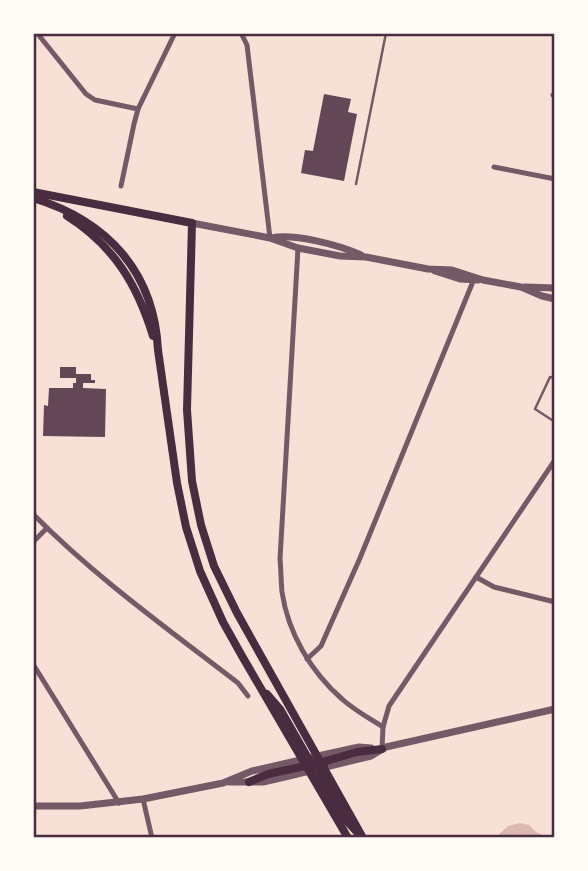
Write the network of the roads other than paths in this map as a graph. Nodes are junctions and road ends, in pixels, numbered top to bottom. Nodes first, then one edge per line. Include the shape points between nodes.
1 (37, 33) edge
2 (175, 33) edge
3 (253, 33) edge
4 (386, 33) edge
5 (242, 35) edge
6 (138, 109) junction
7 (494, 167) dead end
8 (555, 179) edge
9 (356, 184) dead end
10 (121, 186) dead end
11 (33, 192) edge
12 (33, 198) edge
13 (192, 223) junction
14 (270, 239) junction
15 (298, 248) junction
16 (366, 257) junction
17 (478, 279) junction
18 (521, 288) junction
19 (555, 288) edge
20 (555, 299) edge
21 (555, 378) edge
22 (555, 422) edge
23 (555, 460) edge
24 (33, 514) edge
25 (47, 528) junction
26 (33, 542) edge
27 (476, 577) junction
28 (555, 602) edge
29 (307, 659) junction
30 (33, 664) edge
31 (248, 696) dead end
32 (555, 709) edge
33 (383, 727) junction
34 (382, 749) junction
35 (313, 764) junction
36 (249, 782) joint
37 (223, 783) junction
38 (143, 799) junction
39 (119, 803) junction
40 (33, 806) edge
41 (363, 837) edge
42 (152, 838) edge
43 (348, 838) edge

1 - 6 street via 86,94
2 - 6 street
3 - 5 street
4 - 9 lane
5 - 14 street via 247,45
6 - 10 street
7 - 8 street
11 - 13 main road
12 - 35 main road via 65,209 107,237 144,286 157,330 177,483 200,570 258,684
13 - 14 street
13 - 35 main road via 187,410 192,481 201,525 214,566
14 - 15 street
14 - 16 street via 282,236 342,247
15 - 16 street
15 - 29 street via 280,559 282,593
16 - 17 street via 451,278
17 - 18 street
17 - 29 street via 321,646
18 - 19 street
18 - 20 street
21 - 22 lane via 550,377 536,409
23 - 27 street
24 - 25 street
25 - 26 street
25 - 31 street via 239,683
27 - 28 street via 494,587
27 - 33 street via 389,706
29 - 33 street via 343,701
30 - 39 street
32 - 34 street
33 - 34 street
34 - 35 main road
35 - 36 main road
35 - 37 street via 252,771
35 - 41 main road via 343,817
35 - 43 main road
36 - 37 street
37 - 38 street
38 - 39 street
38 - 42 street
39 - 40 street

